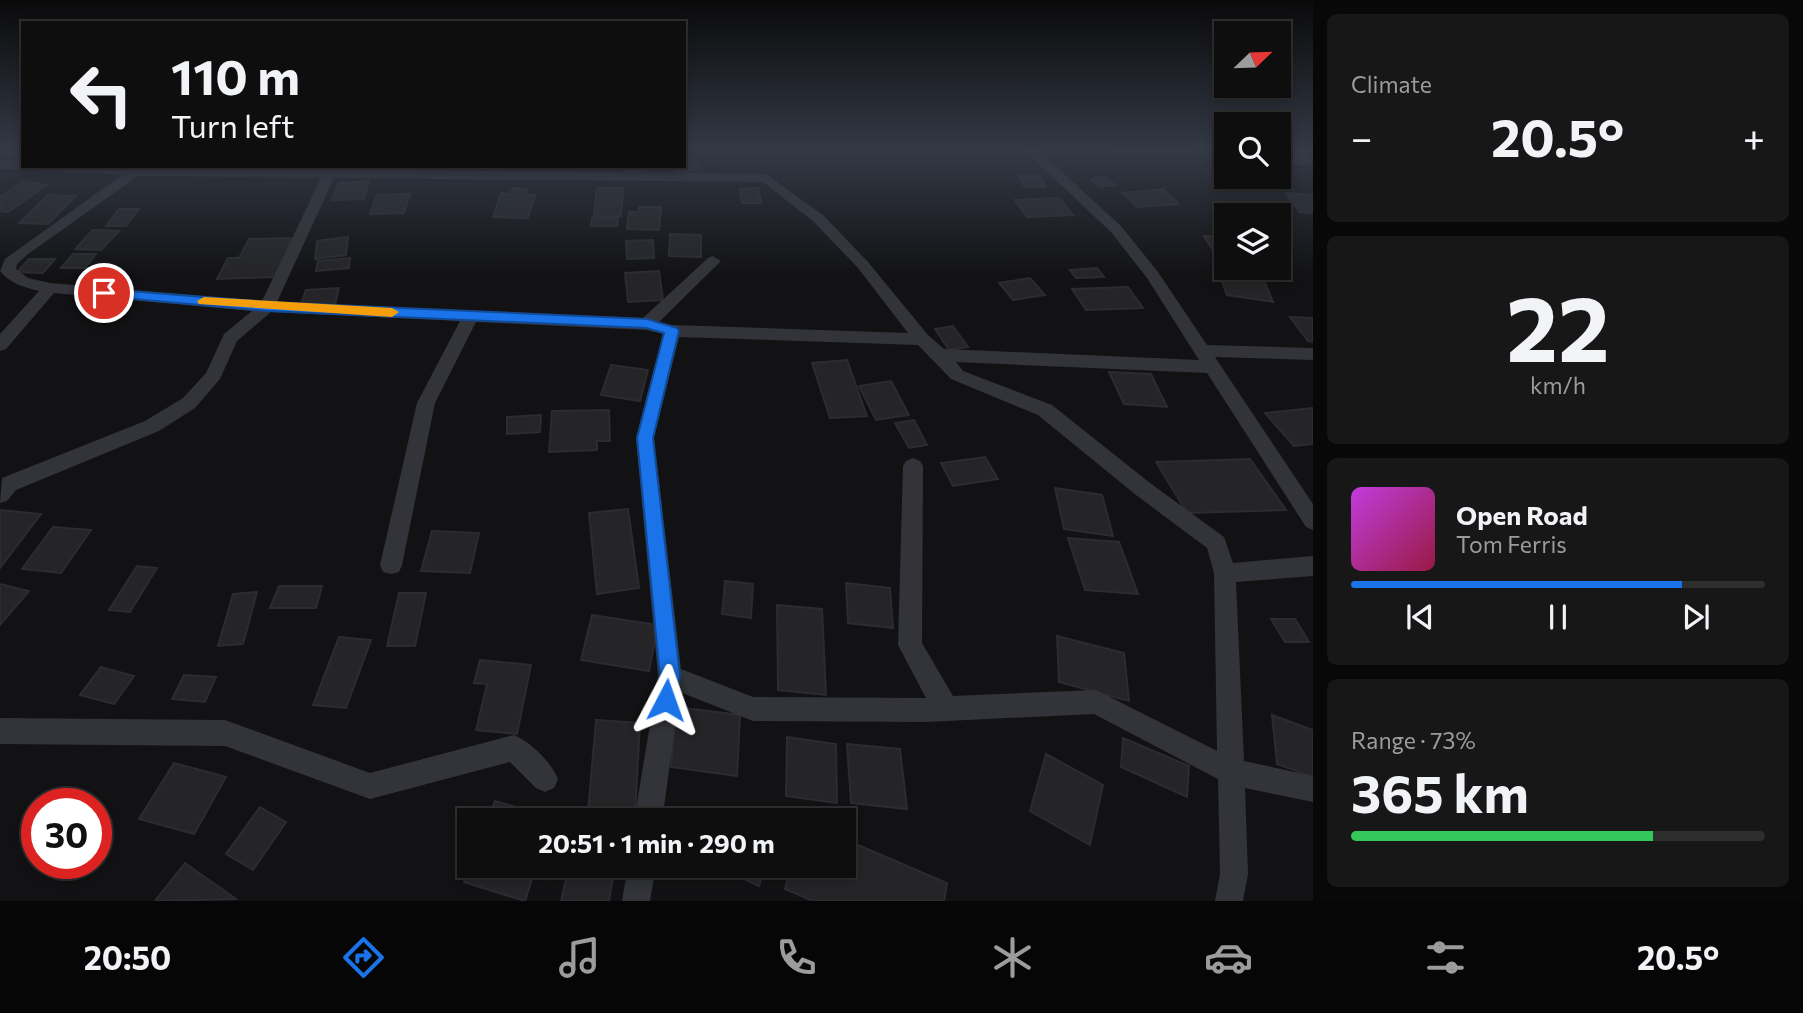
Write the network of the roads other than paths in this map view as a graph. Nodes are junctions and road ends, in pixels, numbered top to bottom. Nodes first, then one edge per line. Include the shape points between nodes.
1 (105, 192) edge
2 (321, 192) edge
3 (784, 192) edge
4 (1075, 192) edge
5 (713, 261) dead end
6 (50, 288) junction
7 (267, 306) junction
8 (471, 316) junction
9 (647, 324) junction
10 (672, 331) junction
11 (922, 339) junction
12 (0, 345) edge
13 (1205, 351) junction
14 (1313, 354) edge
15 (940, 355) junction
16 (1215, 368) junction
17 (913, 466) dead end
18 (0, 495) edge
19 (1313, 520) edge
20 (391, 565) dead end
21 (1313, 566) edge
22 (1225, 573) junction
23 (670, 676) junction
24 (946, 709) junction
25 (0, 731) edge
26 (1232, 772) junction
27 (545, 779) dead end
28 (1313, 789) edge
29 (650, 808) edge
30 (640, 878) edge
31 (636, 901) edge
32 (1229, 901) edge

1 - 6 street via 10,262 8,271 14,277
2 - 7 street
3 - 11 street via 818,218 863,265
4 - 13 street via 1116,229
5 - 9 street
6 - 7 street
6 - 12 street
7 - 8 street
7 - 18 street via 230,338 214,375 189,403 119,441 9,484
8 - 9 street
8 - 20 street via 426,403
9 - 10 street
10 - 11 street
10 - 23 street via 645,438
11 - 15 street
13 - 14 street
13 - 16 street
15 - 16 street
15 - 22 street via 957,375 1045,410 1216,543
16 - 19 street
17 - 24 street via 910,645
21 - 22 street
22 - 26 street
23 - 24 street via 753,709
23 - 29 street
24 - 26 street via 1096,702
25 - 27 street via 225,733 370,786 514,748
26 - 28 street
26 - 32 street via 1234,874
30 - 31 street

